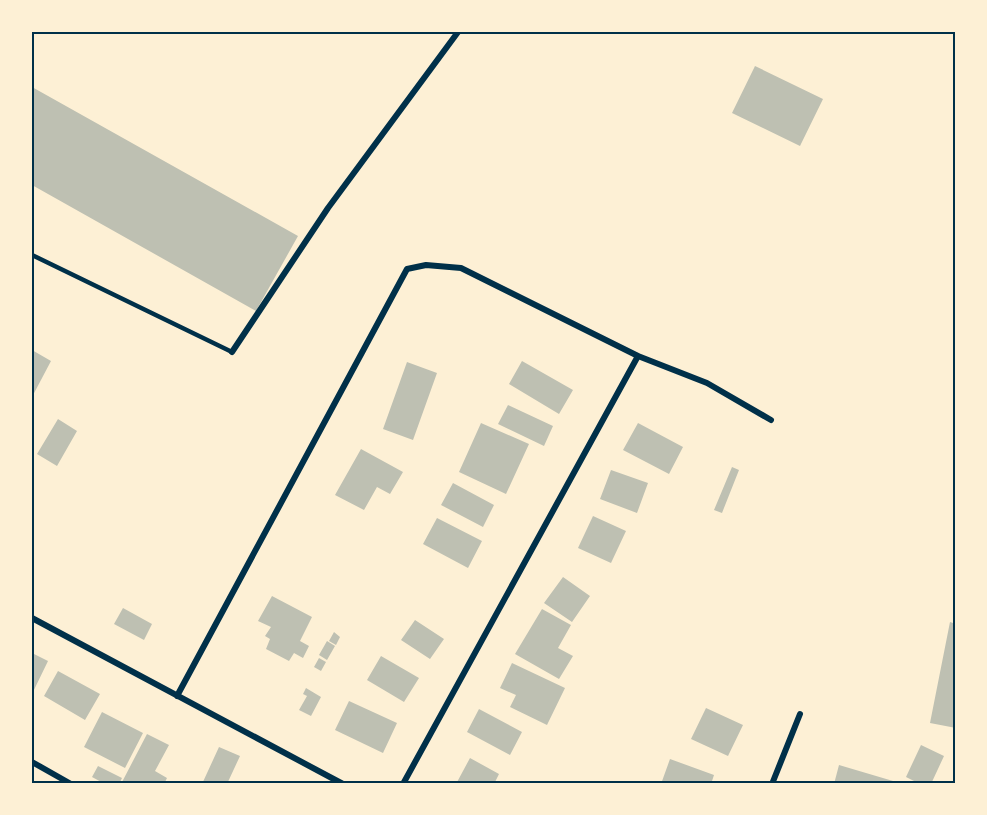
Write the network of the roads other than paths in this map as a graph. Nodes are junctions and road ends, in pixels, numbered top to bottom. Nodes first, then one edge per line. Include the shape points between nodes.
1 (458, 32) edge
2 (32, 255) edge
3 (232, 352) joint
4 (638, 356) junction
5 (771, 420) dead end
6 (32, 618) edge
7 (177, 696) junction
8 (800, 714) dead end
9 (32, 762) edge
10 (71, 783) edge
11 (343, 783) edge
12 (403, 783) edge
13 (772, 783) edge

1 - 3 street via 328,208
2 - 3 lane
4 - 5 street via 706,383
4 - 7 street via 461,268 426,265 407,269
4 - 12 street
6 - 7 street
7 - 11 street
8 - 13 street
9 - 10 street

